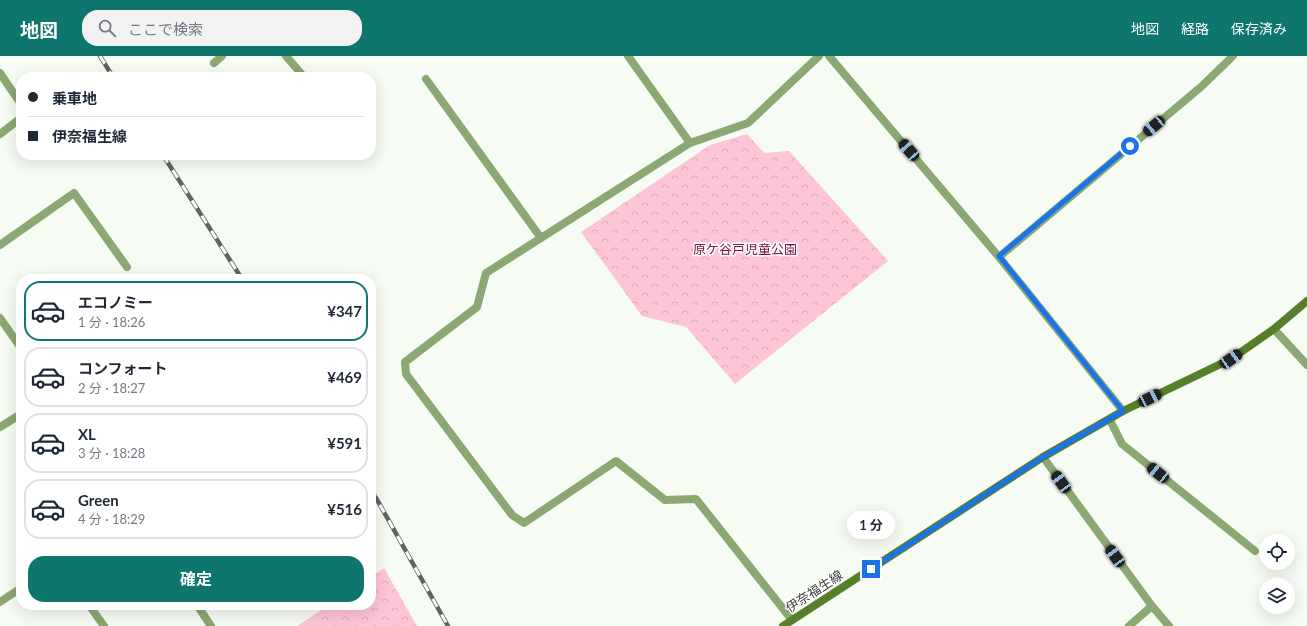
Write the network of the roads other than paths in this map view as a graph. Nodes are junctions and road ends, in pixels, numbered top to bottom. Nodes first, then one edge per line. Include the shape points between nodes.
1 (222, 56) edge
2 (286, 56) edge
3 (628, 56) edge
4 (819, 56) edge
5 (829, 56) edge
6 (1233, 56) edge
7 (214, 63) dead end
8 (300, 72) edge
9 (0, 73) edge
10 (426, 79) dead end
11 (16, 97) edge
12 (16, 122) edge
13 (0, 134) edge
14 (690, 143) junction
15 (541, 238) junction
16 (0, 245) edge
17 (999, 256) junction
18 (127, 267) dead end
19 (1307, 301) edge
20 (0, 318) edge
21 (1274, 329) junction
22 (16, 341) edge
23 (1307, 365) edge
24 (1123, 411) junction
25 (16, 417) edge
26 (1110, 420) junction
27 (0, 427) edge
28 (1043, 457) junction
29 (1255, 551) dead end
30 (16, 591) edge
31 (0, 602) edge
32 (1152, 606) junction
33 (93, 610) edge
34 (200, 610) edge
35 (792, 620) junction
36 (104, 626) edge
37 (211, 626) edge
38 (783, 626) edge
39 (1129, 626) edge
40 (1169, 626) edge

1 - 7 street
2 - 8 street
3 - 14 street
4 - 14 street via 748,123
5 - 17 street
6 - 17 street via 1202,86
9 - 11 street
10 - 15 street
12 - 13 street
14 - 15 street
15 - 35 street via 486,274 478,307 406,362 406,374 512,515 524,524 616,462 665,500 696,499
16 - 18 street via 74,193
17 - 24 street
19 - 21 main road, 伊奈福生線
20 - 22 street
21 - 23 street
21 - 24 main road, 伊奈福生線 via 1231,359
24 - 26 main road, 伊奈福生線
25 - 27 street
26 - 28 main road, 伊奈福生線
26 - 29 street via 1122,444
28 - 32 street
28 - 35 main road, 伊奈福生線
30 - 31 street
32 - 39 street
32 - 40 street
33 - 36 street
34 - 37 street
35 - 38 main road, 伊奈福生線

